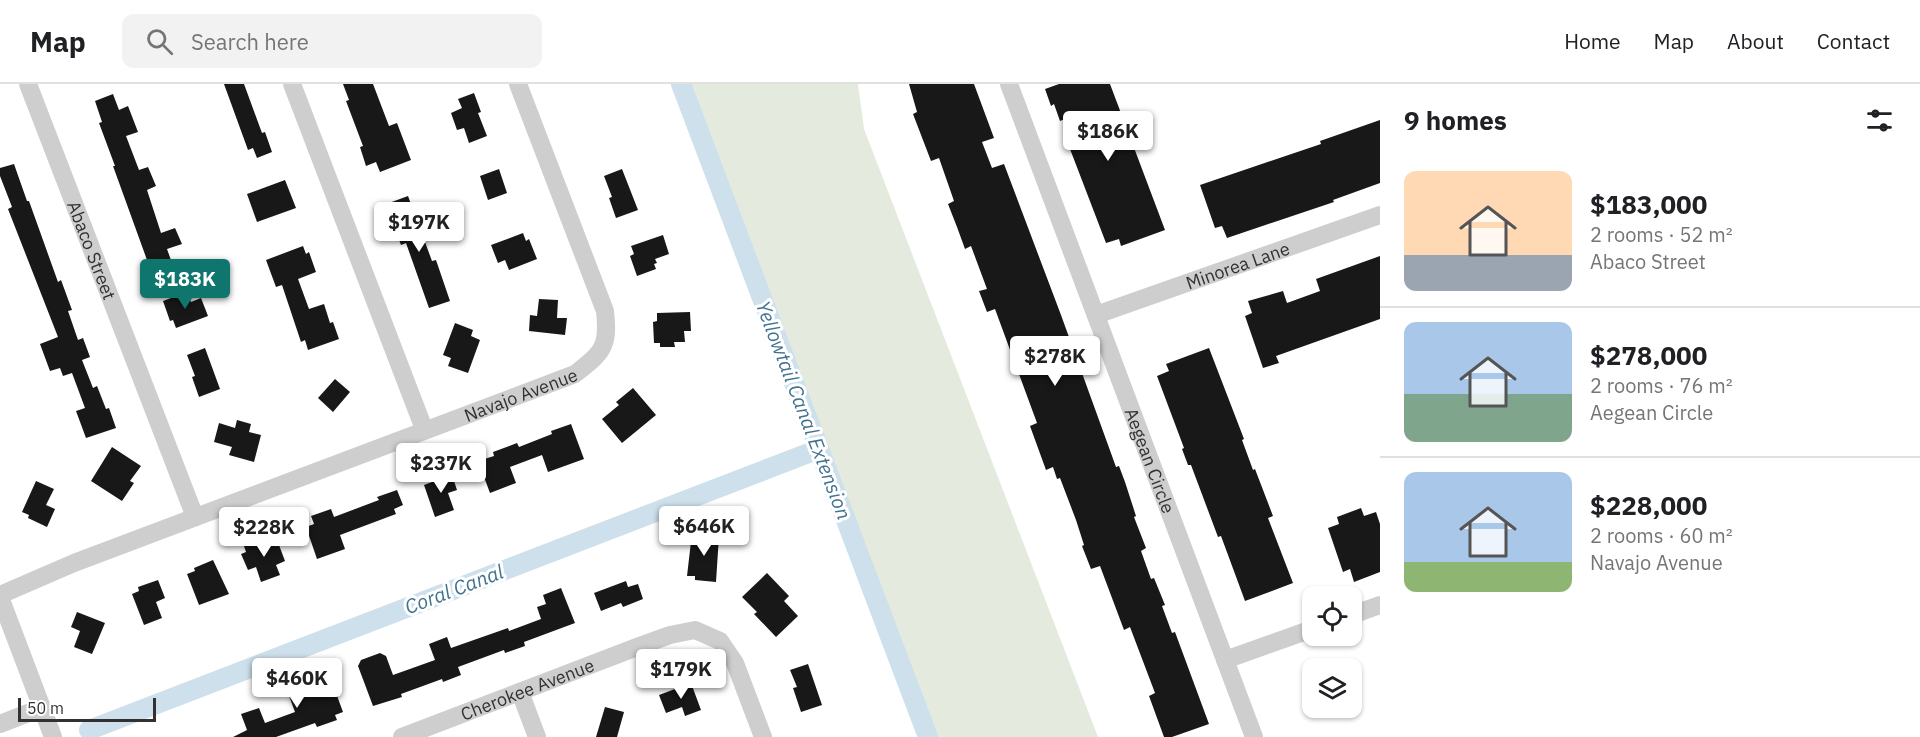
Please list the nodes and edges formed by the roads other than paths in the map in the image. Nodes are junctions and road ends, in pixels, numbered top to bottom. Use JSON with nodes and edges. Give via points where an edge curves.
{"nodes":[{"id":1,"x":28,"y":84,"type":"edge"},
{"id":2,"x":291,"y":84,"type":"edge"},
{"id":3,"x":518,"y":84,"type":"edge"},
{"id":4,"x":1009,"y":84,"type":"edge"},
{"id":5,"x":1380,"y":215,"type":"edge"},
{"id":6,"x":1096,"y":315,"type":"junction"},
{"id":7,"x":424,"y":429,"type":"junction"},
{"id":8,"x":195,"y":517,"type":"junction"},
{"id":9,"x":0,"y":596,"type":"edge"},
{"id":10,"x":1380,"y":605,"type":"edge"},
{"id":11,"x":1362,"y":611,"type":"edge"},
{"id":12,"x":1302,"y":633,"type":"edge"},
{"id":13,"x":1225,"y":660,"type":"junction"},
{"id":14,"x":520,"y":692,"type":"junction"},
{"id":15,"x":41,"y":708,"type":"junction"},
{"id":16,"x":0,"y":723,"type":"edge"},
{"id":17,"x":53,"y":737,"type":"edge"},
{"id":18,"x":402,"y":737,"type":"edge"},
{"id":19,"x":537,"y":737,"type":"edge"},
{"id":20,"x":763,"y":737,"type":"edge"},
{"id":21,"x":1254,"y":737,"type":"edge"}],
"edges":[{"from":1,"to":8,"type":"street","name":"Abaco Street"},
{"from":2,"to":7,"type":"street"},
{"from":3,"to":7,"type":"street","name":"Navajo Avenue","via":[[605,311],[607,332],[598,356],[575,374]]},
{"from":4,"to":6,"type":"street","name":"Aegean Circle"},
{"from":5,"to":6,"type":"street","name":"Minorea Lane"},
{"from":6,"to":13,"type":"street","name":"Aegean Circle"},
{"from":7,"to":8,"type":"street","name":"Navajo Avenue"},
{"from":8,"to":9,"type":"street","name":"Navajo Avenue","via":[[74,562]]},
{"from":9,"to":15,"type":"street"},
{"from":10,"to":11,"type":"street"},
{"from":12,"to":13,"type":"street"},
{"from":13,"to":21,"type":"street","name":"Aegean Circle"},
{"from":14,"to":18,"type":"street","name":"Cherokee Avenue"},
{"from":14,"to":19,"type":"street"},
{"from":14,"to":20,"type":"street","name":"Cherokee Avenue","via":[[637,646],[695,630],[720,641],[735,663]]},
{"from":15,"to":16,"type":"street"},
{"from":15,"to":17,"type":"street"}]}
